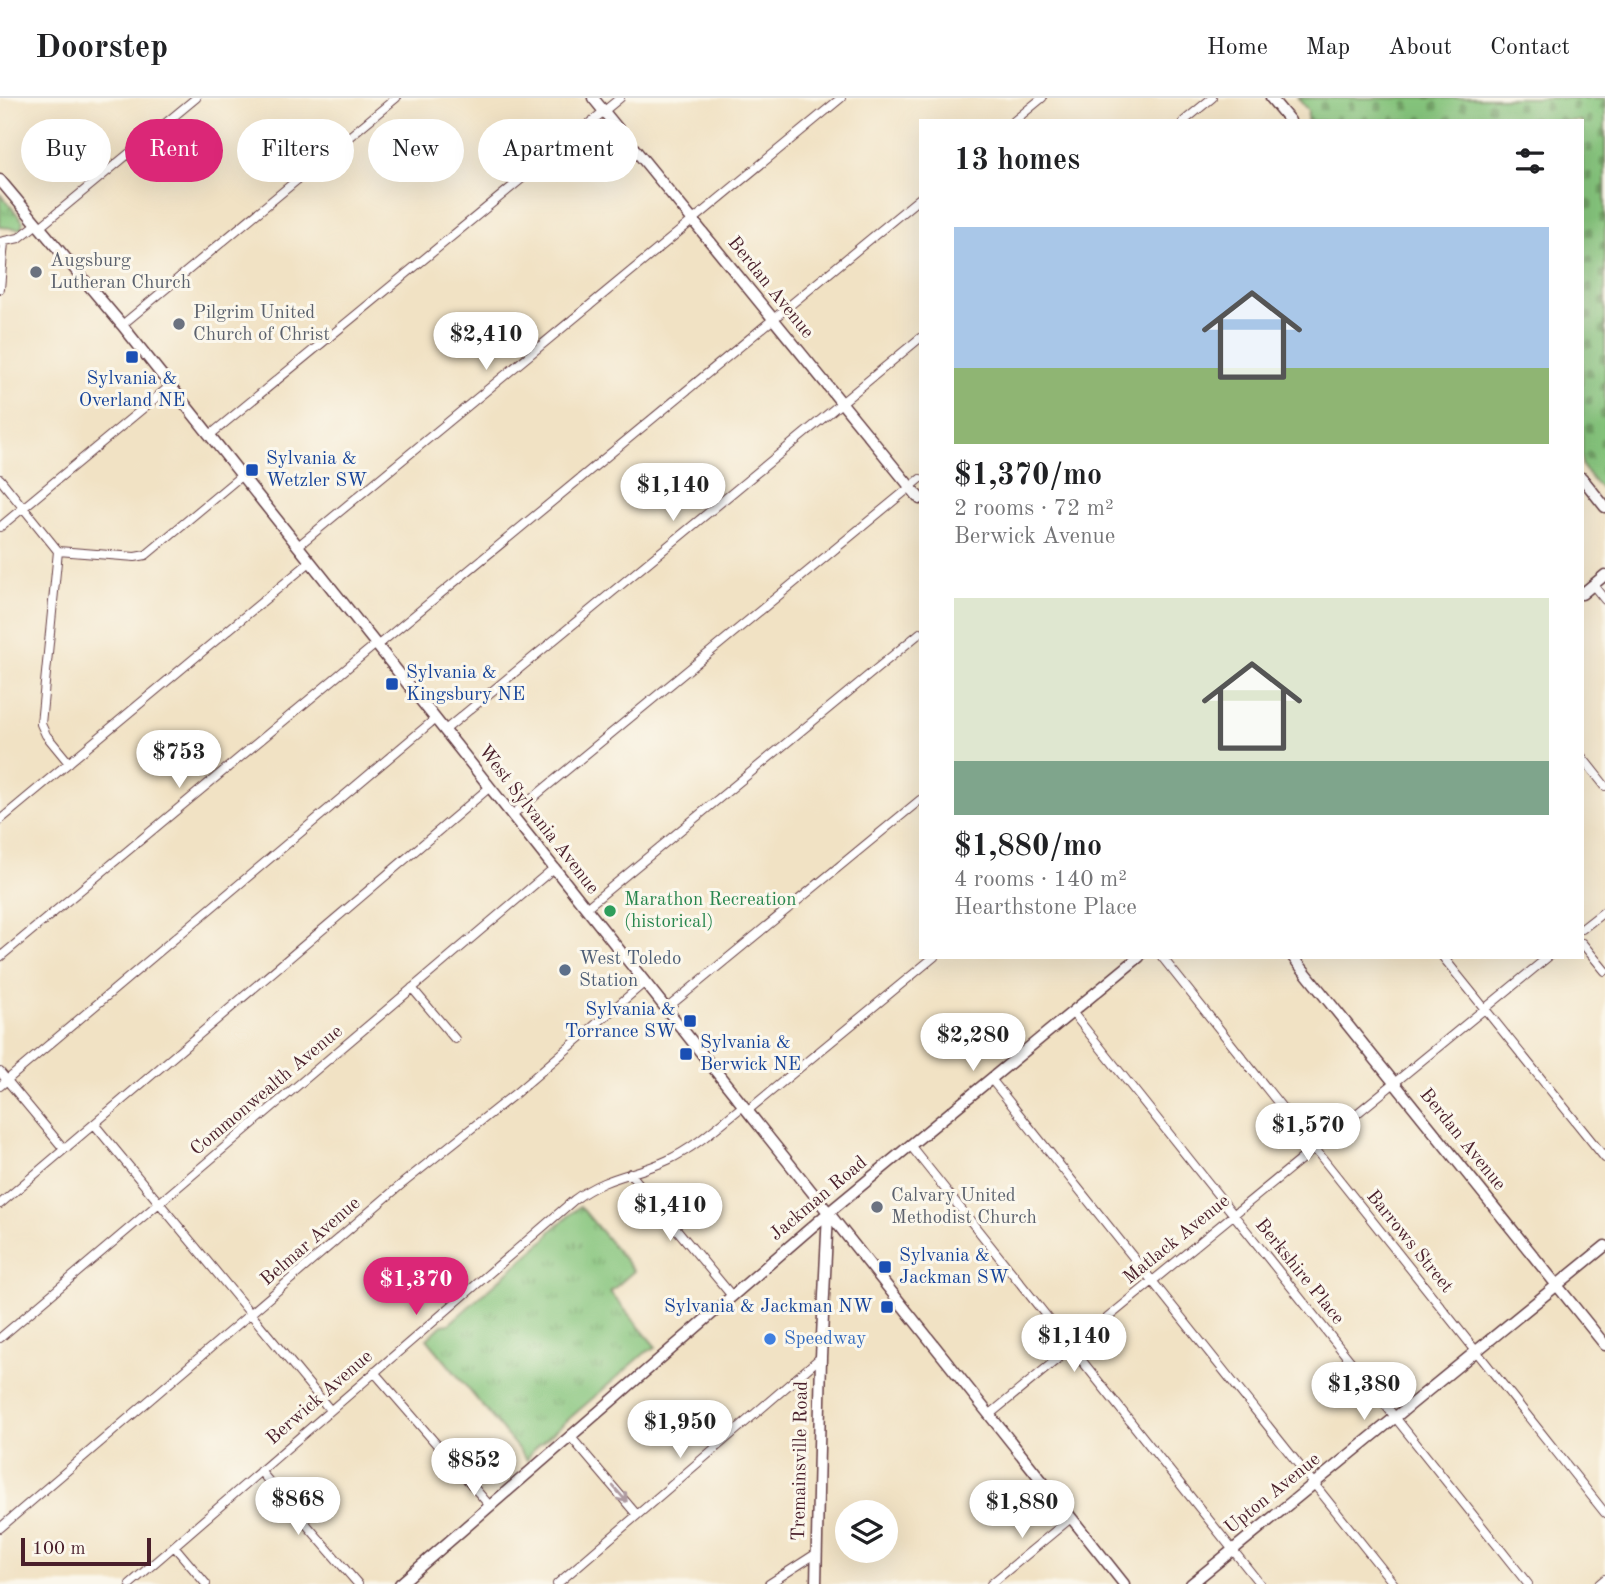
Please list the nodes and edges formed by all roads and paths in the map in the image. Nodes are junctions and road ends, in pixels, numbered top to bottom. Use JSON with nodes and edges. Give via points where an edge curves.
{"nodes":[{"id":1,"x":196,"y":98,"type":"edge"},
{"id":2,"x":396,"y":98,"type":"edge"},
{"id":3,"x":593,"y":98,"type":"edge"},
{"id":4,"x":620,"y":98,"type":"edge"},
{"id":5,"x":841,"y":98,"type":"edge"},
{"id":6,"x":1042,"y":98,"type":"edge"},
{"id":7,"x":1212,"y":98,"type":"edge"},
{"id":8,"x":1271,"y":98,"type":"edge"},
{"id":9,"x":604,"y":111,"type":"junction"},
{"id":10,"x":1016,"y":119,"type":"edge"},
{"id":11,"x":1186,"y":119,"type":"edge"},
{"id":12,"x":1288,"y":119,"type":"edge"},
{"id":13,"x":0,"y":180,"type":"edge"},
{"id":14,"x":919,"y":199,"type":"edge"},
{"id":15,"x":693,"y":220,"type":"junction"},
{"id":16,"x":39,"y":225,"type":"junction"},
{"id":17,"x":2,"y":242,"type":"edge"},
{"id":18,"x":0,"y":289,"type":"edge"},
{"id":19,"x":773,"y":319,"type":"junction"},
{"id":20,"x":122,"y":325,"type":"junction"},
{"id":21,"x":919,"y":339,"type":"edge"},
{"id":22,"x":170,"y":386,"type":"junction"},
{"id":23,"x":842,"y":403,"type":"junction"},
{"id":24,"x":210,"y":435,"type":"junction"},
{"id":25,"x":242,"y":475,"type":"junction"},
{"id":26,"x":0,"y":480,"type":"edge"},
{"id":27,"x":919,"y":480,"type":"edge"},
{"id":28,"x":1584,"y":480,"type":"edge"},
{"id":29,"x":910,"y":487,"type":"junction"},
{"id":30,"x":919,"y":498,"type":"edge"},
{"id":31,"x":1602,"y":503,"type":"edge"},
{"id":32,"x":23,"y":508,"type":"junction"},
{"id":33,"x":0,"y":527,"type":"edge"},
{"id":34,"x":298,"y":546,"type":"junction"},
{"id":35,"x":58,"y":551,"type":"junction"},
{"id":36,"x":310,"y":562,"type":"junction"},
{"id":37,"x":1605,"y":575,"type":"edge"},
{"id":38,"x":1593,"y":585,"type":"junction"},
{"id":39,"x":1584,"y":592,"type":"edge"},
{"id":40,"x":1605,"y":600,"type":"edge"},
{"id":41,"x":919,"y":634,"type":"edge"},
{"id":42,"x":376,"y":645,"type":"junction"},
{"id":43,"x":435,"y":719,"type":"junction"},
{"id":44,"x":445,"y":730,"type":"junction"},
{"id":45,"x":1584,"y":760,"type":"edge"},
{"id":46,"x":69,"y":763,"type":"junction"},
{"id":47,"x":1605,"y":786,"type":"edge"},
{"id":48,"x":490,"y":787,"type":"junction"},
{"id":49,"x":919,"y":801,"type":"edge"},
{"id":50,"x":512,"y":816,"type":"junction"},
{"id":51,"x":0,"y":820,"type":"edge"},
{"id":52,"x":554,"y":868,"type":"junction"},
{"id":53,"x":586,"y":908,"type":"junction"},
{"id":54,"x":1605,"y":911,"type":"edge"},
{"id":55,"x":1584,"y":927,"type":"edge"},
{"id":56,"x":1584,"y":945,"type":"edge"},
{"id":57,"x":0,"y":957,"type":"edge"},
{"id":58,"x":932,"y":959,"type":"edge"},
{"id":59,"x":1137,"y":959,"type":"edge"},
{"id":60,"x":1164,"y":959,"type":"edge"},
{"id":61,"x":1295,"y":959,"type":"edge"},
{"id":62,"x":1445,"y":959,"type":"edge"},
{"id":63,"x":1546,"y":959,"type":"edge"},
{"id":64,"x":1605,"y":971,"type":"edge"},
{"id":65,"x":645,"y":982,"type":"junction"},
{"id":66,"x":412,"y":988,"type":"junction"},
{"id":67,"x":666,"y":1009,"type":"junction"},
{"id":68,"x":1485,"y":1009,"type":"junction"},
{"id":69,"x":1072,"y":1012,"type":"junction"},
{"id":70,"x":455,"y":1039,"type":"dead end"},
{"id":71,"x":0,"y":1072,"type":"edge"},
{"id":72,"x":991,"y":1079,"type":"junction"},
{"id":73,"x":3,"y":1083,"type":"edge"},
{"id":74,"x":1394,"y":1083,"type":"junction"},
{"id":75,"x":745,"y":1109,"type":"junction"},
{"id":76,"x":94,"y":1124,"type":"junction"},
{"id":77,"x":911,"y":1145,"type":"junction"},
{"id":78,"x":64,"y":1149,"type":"junction"},
{"id":79,"x":1314,"y":1149,"type":"junction"},
{"id":80,"x":1605,"y":1158,"type":"edge"},
{"id":81,"x":630,"y":1172,"type":"junction"},
{"id":82,"x":159,"y":1202,"type":"junction"},
{"id":83,"x":0,"y":1204,"type":"edge"},
{"id":84,"x":828,"y":1213,"type":"junction"},
{"id":85,"x":1234,"y":1215,"type":"junction"},
{"id":86,"x":1605,"y":1246,"type":"edge"},
{"id":87,"x":1152,"y":1281,"type":"junction"},
{"id":88,"x":1557,"y":1285,"type":"junction"},
{"id":89,"x":732,"y":1296,"type":"junction"},
{"id":90,"x":251,"y":1314,"type":"junction"},
{"id":91,"x":0,"y":1338,"type":"edge"},
{"id":92,"x":1605,"y":1345,"type":"edge"},
{"id":93,"x":1072,"y":1347,"type":"junction"},
{"id":94,"x":1476,"y":1351,"type":"junction"},
{"id":95,"x":821,"y":1357,"type":"junction"},
{"id":96,"x":374,"y":1372,"type":"junction"},
{"id":97,"x":330,"y":1410,"type":"junction"},
{"id":98,"x":989,"y":1415,"type":"junction"},
{"id":99,"x":1395,"y":1417,"type":"junction"},
{"id":100,"x":570,"y":1436,"type":"junction"},
{"id":101,"x":260,"y":1471,"type":"junction"},
{"id":102,"x":1314,"y":1483,"type":"junction"},
{"id":103,"x":490,"y":1506,"type":"junction"},
{"id":104,"x":1605,"y":1513,"type":"edge"},
{"id":105,"x":637,"y":1515,"type":"junction"},
{"id":106,"x":1071,"y":1518,"type":"junction"},
{"id":107,"x":0,"y":1528,"type":"edge"},
{"id":108,"x":174,"y":1546,"type":"junction"},
{"id":109,"x":1233,"y":1550,"type":"junction"},
{"id":110,"x":817,"y":1553,"type":"junction"},
{"id":111,"x":1605,"y":1579,"type":"edge"},
{"id":112,"x":130,"y":1584,"type":"edge"},
{"id":113,"x":206,"y":1584,"type":"edge"},
{"id":114,"x":358,"y":1584,"type":"edge"},
{"id":115,"x":400,"y":1584,"type":"edge"},
{"id":116,"x":558,"y":1584,"type":"edge"},
{"id":117,"x":769,"y":1584,"type":"edge"},
{"id":118,"x":816,"y":1584,"type":"edge"},
{"id":119,"x":991,"y":1584,"type":"edge"},
{"id":120,"x":1124,"y":1584,"type":"edge"},
{"id":121,"x":1191,"y":1584,"type":"edge"},
{"id":122,"x":1260,"y":1584,"type":"edge"},
{"id":123,"x":1394,"y":1584,"type":"edge"},
{"id":124,"x":1528,"y":1584,"type":"edge"},
{"id":125,"x":1599,"y":1584,"type":"edge"}],
"edges":[{"from":1,"to":16,"type":"street"},
{"from":2,"to":20,"type":"street"},
{"from":3,"to":9,"type":"street","name":"Berdan Avenue"},
{"from":4,"to":9,"type":"street"},
{"from":5,"to":15,"type":"street"},
{"from":6,"to":10,"type":"street"},
{"from":7,"to":11,"type":"street"},
{"from":8,"to":12,"type":"street"},
{"from":9,"to":15,"type":"street","name":"Berdan Avenue"},
{"from":9,"to":24,"type":"street"},
{"from":13,"to":16,"type":"street","name":"West Sylvania Avenue"},
{"from":14,"to":19,"type":"street"},
{"from":15,"to":19,"type":"street","name":"Berdan Avenue"},
{"from":15,"to":34,"type":"street"},
{"from":16,"to":17,"type":"street"},
{"from":16,"to":20,"type":"street","name":"West Sylvania Avenue"},
{"from":17,"to":18,"type":"street"},
{"from":19,"to":23,"type":"street","name":"Berdan Avenue"},
{"from":19,"to":42,"type":"street"},
{"from":20,"to":22,"type":"street","name":"West Sylvania Avenue"},
{"from":21,"to":23,"type":"street"},
{"from":22,"to":24,"type":"street","name":"West Sylvania Avenue"},
{"from":22,"to":32,"type":"street"},
{"from":23,"to":29,"type":"street","name":"Berdan Avenue"},
{"from":23,"to":44,"type":"street"},
{"from":24,"to":25,"type":"street","name":"West Sylvania Avenue"},
{"from":25,"to":34,"type":"street","name":"West Sylvania Avenue"},
{"from":25,"to":35,"type":"street","via":[[146,555]]},
{"from":26,"to":32,"type":"street"},
{"from":27,"to":29,"type":"street"},
{"from":28,"to":31,"type":"street"},
{"from":29,"to":30,"type":"street","name":"Berdan Avenue"},
{"from":29,"to":50,"type":"street"},
{"from":32,"to":33,"type":"street"},
{"from":32,"to":35,"type":"street"},
{"from":34,"to":36,"type":"street","name":"West Sylvania Avenue"},
{"from":35,"to":46,"type":"street","via":[[41,724]]},
{"from":36,"to":42,"type":"street","name":"West Sylvania Avenue"},
{"from":36,"to":46,"type":"street"},
{"from":37,"to":38,"type":"street"},
{"from":38,"to":39,"type":"street"},
{"from":38,"to":40,"type":"street"},
{"from":41,"to":53,"type":"street"},
{"from":42,"to":43,"type":"street","name":"West Sylvania Avenue"},
{"from":42,"to":57,"type":"street"},
{"from":43,"to":44,"type":"street","name":"West Sylvania Avenue"},
{"from":43,"to":73,"type":"street"},
{"from":44,"to":48,"type":"street","name":"West Sylvania Avenue"},
{"from":45,"to":47,"type":"street"},
{"from":46,"to":51,"type":"street"},
{"from":48,"to":50,"type":"street","name":"West Sylvania Avenue"},
{"from":48,"to":76,"type":"street"},
{"from":49,"to":67,"type":"street"},
{"from":50,"to":52,"type":"street","name":"West Sylvania Avenue"},
{"from":52,"to":53,"type":"street","name":"West Sylvania Avenue"},
{"from":52,"to":66,"type":"street","name":"Commonwealth Avenue"},
{"from":53,"to":65,"type":"street","name":"West Sylvania Avenue"},
{"from":54,"to":55,"type":"street"},
{"from":56,"to":64,"type":"street"},
{"from":58,"to":75,"type":"street","name":"Berwick Avenue"},
{"from":59,"to":69,"type":"street","name":"Jackman Road"},
{"from":60,"to":79,"type":"street","name":"Barrows Street"},
{"from":61,"to":74,"type":"street","name":"Berdan Avenue"},
{"from":62,"to":68,"type":"street"},
{"from":63,"to":68,"type":"street","name":"Matlack Avenue"},
{"from":65,"to":67,"type":"street","name":"West Sylvania Avenue"},
{"from":65,"to":90,"type":"street","name":"Belmar Avenue"},
{"from":66,"to":70,"type":"street"},
{"from":66,"to":82,"type":"street","name":"Commonwealth Avenue"},
{"from":67,"to":75,"type":"street","name":"West Sylvania Avenue"},
{"from":68,"to":74,"type":"street","name":"Matlack Avenue"},
{"from":68,"to":80,"type":"street"},
{"from":69,"to":72,"type":"street","name":"Jackman Road"},
{"from":69,"to":85,"type":"street","name":"Berkshire Place"},
{"from":71,"to":73,"type":"street"},
{"from":72,"to":77,"type":"street","name":"Jackman Road"},
{"from":72,"to":87,"type":"street"},
{"from":73,"to":78,"type":"street"},
{"from":74,"to":79,"type":"street","name":"Matlack Avenue"},
{"from":74,"to":88,"type":"street","name":"Berdan Avenue"},
{"from":75,"to":81,"type":"street","name":"Berwick Avenue","via":[[680,1154]]},
{"from":75,"to":84,"type":"street","name":"West Sylvania Avenue"},
{"from":76,"to":78,"type":"street"},
{"from":76,"to":82,"type":"street"},
{"from":77,"to":84,"type":"street","name":"Jackman Road"},
{"from":77,"to":93,"type":"street"},
{"from":78,"to":83,"type":"street"},
{"from":79,"to":85,"type":"street","name":"Matlack Avenue"},
{"from":79,"to":94,"type":"street","name":"Barrows Street"},
{"from":81,"to":89,"type":"street"},
{"from":81,"to":96,"type":"street","name":"Berwick Avenue","via":[[573,1199]]},
{"from":82,"to":90,"type":"street"},
{"from":82,"to":91,"type":"street","name":"Commonwealth Avenue"},
{"from":84,"to":89,"type":"street","name":"Jackman Road"},
{"from":84,"to":95,"type":"street","name":"Tremainsville Road"},
{"from":84,"to":98,"type":"street","name":"West Sylvania Avenue"},
{"from":85,"to":87,"type":"street","name":"Matlack Avenue"},
{"from":85,"to":99,"type":"street","name":"Berkshire Place"},
{"from":86,"to":88,"type":"street","name":"Upton Avenue"},
{"from":87,"to":93,"type":"street","name":"Matlack Avenue"},
{"from":87,"to":102,"type":"street"},
{"from":88,"to":92,"type":"street","name":"Berdan Avenue"},
{"from":88,"to":94,"type":"street","name":"Upton Avenue"},
{"from":89,"to":100,"type":"street","name":"Jackman Road"},
{"from":90,"to":97,"type":"street"},
{"from":90,"to":107,"type":"street","name":"Belmar Avenue"},
{"from":93,"to":98,"type":"street","name":"Matlack Avenue"},
{"from":93,"to":109,"type":"street"},
{"from":94,"to":99,"type":"street","name":"Upton Avenue"},
{"from":94,"to":104,"type":"street","name":"Barrows Street"},
{"from":95,"to":105,"type":"street"},
{"from":95,"to":110,"type":"street","name":"Tremainsville Road"},
{"from":96,"to":97,"type":"street","name":"Berwick Avenue"},
{"from":96,"to":103,"type":"street"},
{"from":97,"to":101,"type":"street","name":"Berwick Avenue"},
{"from":98,"to":106,"type":"street","name":"West Sylvania Avenue"},
{"from":99,"to":102,"type":"street","name":"Upton Avenue"},
{"from":99,"to":124,"type":"street","name":"Berkshire Place"},
{"from":100,"to":103,"type":"street","name":"Jackman Road"},
{"from":100,"to":105,"type":"street","one_way":true},
{"from":101,"to":108,"type":"street","name":"Berwick Avenue"},
{"from":101,"to":114,"type":"street"},
{"from":102,"to":109,"type":"street","name":"Upton Avenue"},
{"from":102,"to":123,"type":"street"},
{"from":103,"to":115,"type":"street","name":"Jackman Road"},
{"from":105,"to":116,"type":"street"},
{"from":106,"to":119,"type":"street"},
{"from":106,"to":120,"type":"street","name":"West Sylvania Avenue"},
{"from":108,"to":112,"type":"street","name":"Berwick Avenue"},
{"from":108,"to":113,"type":"street"},
{"from":109,"to":121,"type":"street","name":"Upton Avenue"},
{"from":109,"to":122,"type":"street"},
{"from":110,"to":117,"type":"street"},
{"from":110,"to":118,"type":"street","name":"Tremainsville Road"},
{"from":111,"to":125,"type":"street"}]}
